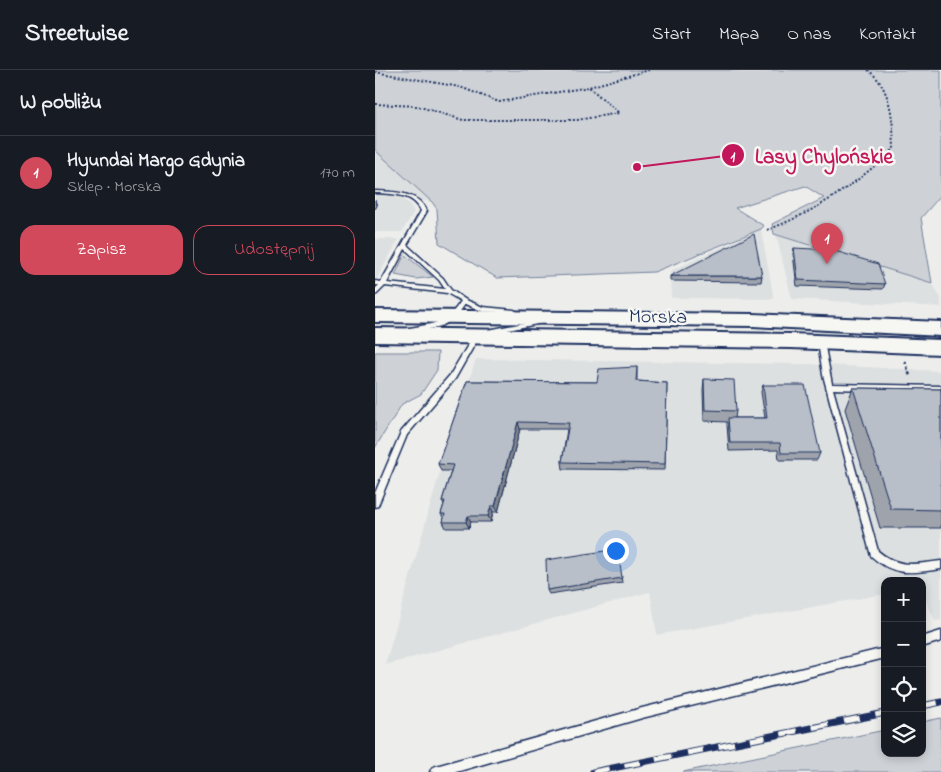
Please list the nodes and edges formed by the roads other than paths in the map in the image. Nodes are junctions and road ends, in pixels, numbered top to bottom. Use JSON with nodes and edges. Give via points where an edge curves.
{"nodes":[{"id":1,"x":375,"y":192,"type":"edge"},
{"id":2,"x":404,"y":246,"type":"junction"},
{"id":3,"x":375,"y":283,"type":"edge"},
{"id":4,"x":383,"y":284,"type":"junction"},
{"id":5,"x":449,"y":291,"type":"junction"},
{"id":6,"x":375,"y":293,"type":"edge"},
{"id":7,"x":459,"y":309,"type":"junction"},
{"id":8,"x":375,"y":316,"type":"edge"},
{"id":9,"x":571,"y":317,"type":"junction"},
{"id":10,"x":941,"y":329,"type":"edge"},
{"id":11,"x":375,"y":334,"type":"edge"},
{"id":12,"x":475,"y":336,"type":"junction"},
{"id":13,"x":821,"y":342,"type":"junction"},
{"id":14,"x":941,"y":347,"type":"edge"},
{"id":15,"x":829,"y":386,"type":"junction"},
{"id":16,"x":941,"y":389,"type":"edge"},
{"id":17,"x":375,"y":503,"type":"edge"},
{"id":18,"x":941,"y":565,"type":"edge"},
{"id":19,"x":941,"y":636,"type":"edge"},
{"id":20,"x":926,"y":641,"type":"edge"},
{"id":21,"x":881,"y":654,"type":"edge"},
{"id":22,"x":436,"y":772,"type":"edge"}],
"edges":[{"from":1,"to":2,"type":"lane","via":[[413,198],[423,207],[424,211]]},
{"from":2,"to":4,"type":"lane"},
{"from":2,"to":5,"type":"lane","via":[[441,279]]},
{"from":3,"to":4,"type":"lane"},
{"from":4,"to":5,"type":"lane"},
{"from":4,"to":6,"type":"lane"},
{"from":5,"to":7,"type":"lane"},
{"from":7,"to":8,"type":"main road","name":"Morska"},
{"from":7,"to":9,"type":"main road","name":"Morska"},
{"from":7,"to":11,"type":"lane","via":[[433,327]]},
{"from":9,"to":10,"type":"main road","name":"Morska","via":[[753,320]]},
{"from":9,"to":12,"type":"lane"},
{"from":11,"to":12,"type":"main road","name":"Morska"},
{"from":12,"to":13,"type":"main road","name":"Morska"},
{"from":12,"to":17,"type":"lane","via":[[453,377],[405,434]]},
{"from":13,"to":14,"type":"main road","name":"Morska"},
{"from":13,"to":15,"type":"lane"},
{"from":15,"to":16,"type":"lane"},
{"from":15,"to":18,"type":"lane","via":[[875,553],[890,566],[901,569]]},
{"from":19,"to":20,"type":"lane"},
{"from":21,"to":22,"type":"lane","via":[[642,713]]}]}
